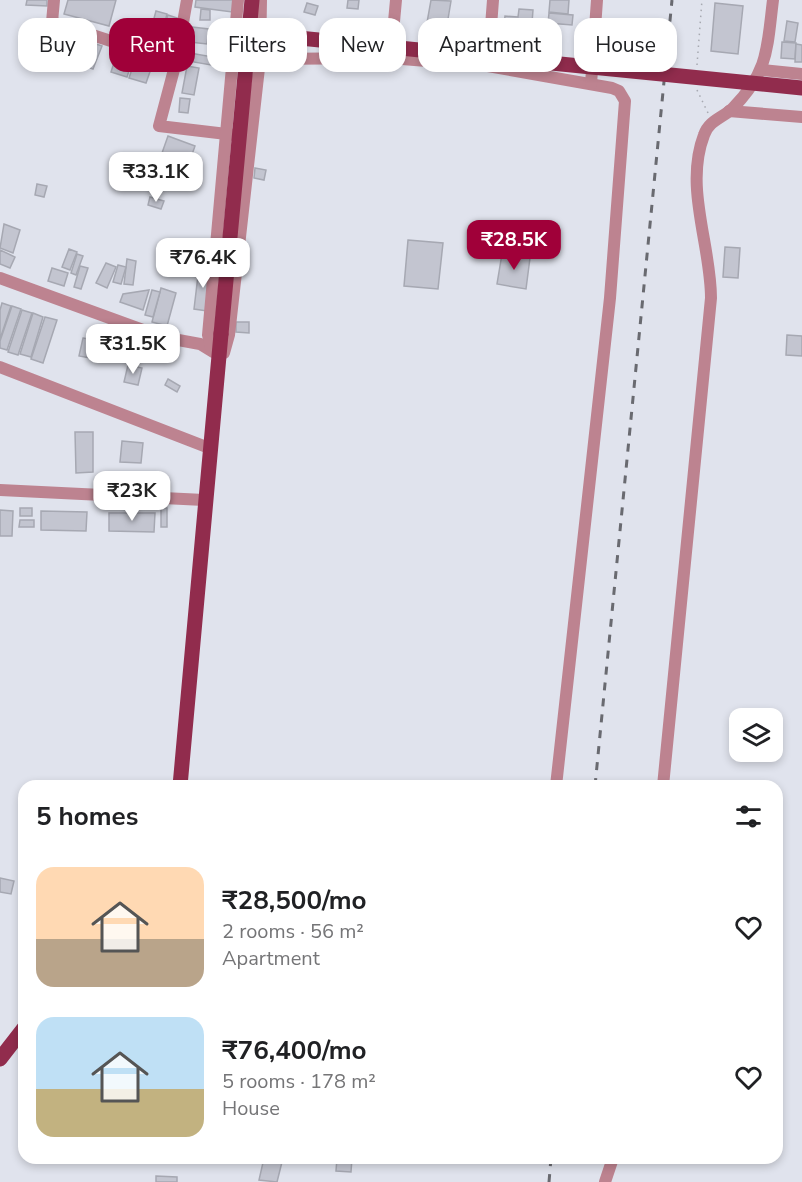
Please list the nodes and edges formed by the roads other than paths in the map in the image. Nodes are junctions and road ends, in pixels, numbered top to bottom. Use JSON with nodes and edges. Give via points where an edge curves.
{"nodes":[{"id":1,"x":54,"y":0,"type":"edge"},
{"id":2,"x":187,"y":0,"type":"edge"},
{"id":3,"x":238,"y":0,"type":"edge"},
{"id":4,"x":252,"y":0,"type":"edge"},
{"id":5,"x":261,"y":0,"type":"edge"},
{"id":6,"x":396,"y":0,"type":"edge"},
{"id":7,"x":493,"y":0,"type":"edge"},
{"id":8,"x":597,"y":0,"type":"edge"},
{"id":9,"x":773,"y":0,"type":"edge"},
{"id":10,"x":184,"y":18,"type":"edge"},
{"id":11,"x":250,"y":18,"type":"edge"},
{"id":12,"x":261,"y":18,"type":"edge"},
{"id":13,"x":394,"y":18,"type":"edge"},
{"id":14,"x":492,"y":18,"type":"edge"},
{"id":15,"x":307,"y":39,"type":"edge"},
{"id":16,"x":109,"y":40,"type":"edge"},
{"id":17,"x":762,"y":70,"type":"junction"},
{"id":18,"x":173,"y":72,"type":"edge"},
{"id":19,"x":245,"y":72,"type":"edge"},
{"id":20,"x":258,"y":72,"type":"edge"},
{"id":21,"x":522,"y":72,"type":"edge"},
{"id":22,"x":802,"y":74,"type":"edge"},
{"id":23,"x":591,"y":84,"type":"junction"},
{"id":24,"x":802,"y":88,"type":"edge"},
{"id":25,"x":729,"y":111,"type":"junction"},
{"id":26,"x":802,"y":117,"type":"edge"},
{"id":27,"x":227,"y":134,"type":"junction"},
{"id":28,"x":251,"y":136,"type":"junction"},
{"id":29,"x":0,"y":279,"type":"edge"},
{"id":30,"x":215,"y":355,"type":"junction"},
{"id":31,"x":0,"y":367,"type":"edge"},
{"id":32,"x":209,"y":448,"type":"junction"},
{"id":33,"x":0,"y":490,"type":"edge"},
{"id":34,"x":204,"y":500,"type":"junction"},
{"id":35,"x":181,"y":780,"type":"edge"},
{"id":36,"x":557,"y":780,"type":"edge"},
{"id":37,"x":664,"y":780,"type":"edge"},
{"id":38,"x":18,"y":1036,"type":"edge"},
{"id":39,"x":0,"y":1059,"type":"edge"},
{"id":40,"x":611,"y":1164,"type":"edge"},
{"id":41,"x":605,"y":1182,"type":"edge"}],
"edges":[{"from":1,"to":16,"type":"street","via":[[52,22]]},
{"from":2,"to":10,"type":"street"},
{"from":3,"to":27,"type":"street"},
{"from":4,"to":11,"type":"main road","bridge":true},
{"from":5,"to":12,"type":"street"},
{"from":6,"to":13,"type":"street"},
{"from":7,"to":14,"type":"street"},
{"from":8,"to":23,"type":"street"},
{"from":9,"to":17,"type":"street"},
{"from":15,"to":24,"type":"main road","bridge":true},
{"from":17,"to":22,"type":"street"},
{"from":17,"to":25,"type":"street"},
{"from":18,"to":27,"type":"street","via":[[159,126]]},
{"from":19,"to":30,"type":"main road","bridge":true,"via":[[221,334]]},
{"from":20,"to":28,"type":"street"},
{"from":21,"to":23,"type":"street"},
{"from":23,"to":36,"type":"street","via":[[619,91],[625,101],[625,112],[610,298]]},
{"from":25,"to":26,"type":"street"},
{"from":25,"to":37,"type":"street","via":[[714,121],[704,135],[698,175],[711,298]]},
{"from":27,"to":28,"type":"street"},
{"from":27,"to":30,"type":"street","via":[[208,335]]},
{"from":28,"to":30,"type":"street","via":[[229,335]]},
{"from":29,"to":30,"type":"street"},
{"from":30,"to":32,"type":"main road"},
{"from":31,"to":32,"type":"street"},
{"from":32,"to":34,"type":"main road"},
{"from":33,"to":34,"type":"street"},
{"from":34,"to":35,"type":"main road"},
{"from":38,"to":39,"type":"main road"},
{"from":40,"to":41,"type":"street"}]}
